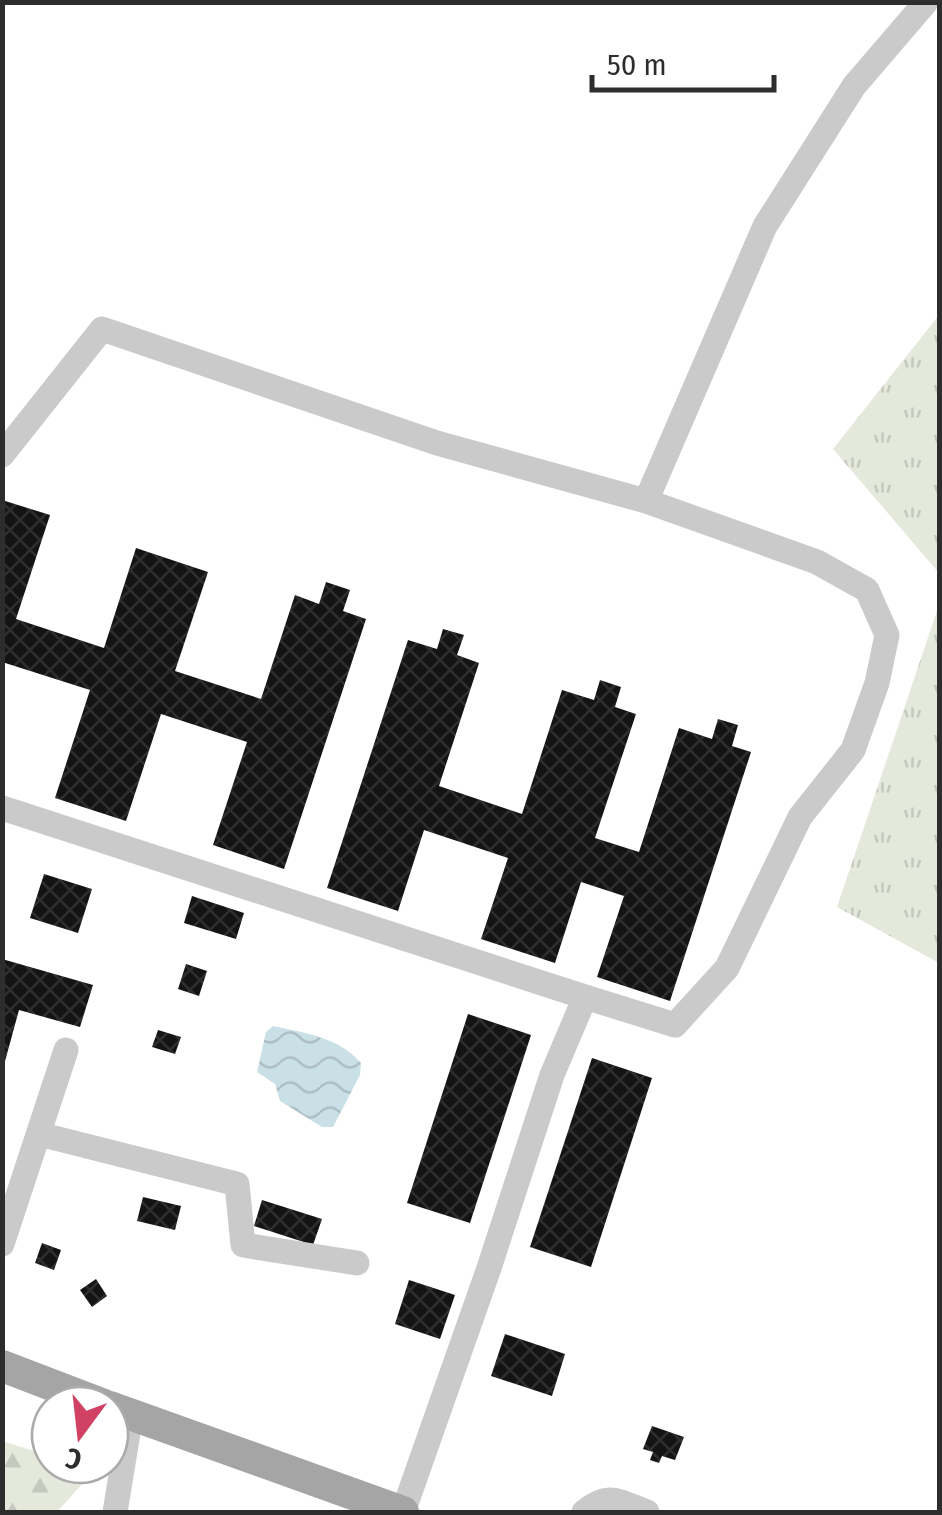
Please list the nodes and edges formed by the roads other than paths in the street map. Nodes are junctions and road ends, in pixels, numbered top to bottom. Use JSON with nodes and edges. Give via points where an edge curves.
{"nodes":[{"id":1,"x":926,"y":2,"type":"edge"},
{"id":2,"x":2,"y":455,"type":"edge"},
{"id":3,"x":646,"y":500,"type":"junction"},
{"id":4,"x":2,"y":808,"type":"edge"},
{"id":5,"x":585,"y":997,"type":"junction"},
{"id":6,"x":66,"y":1050,"type":"dead end"},
{"id":7,"x":39,"y":1134,"type":"junction"},
{"id":8,"x":2,"y":1244,"type":"edge"},
{"id":9,"x":357,"y":1263,"type":"dead end"},
{"id":10,"x":2,"y":1366,"type":"edge"},
{"id":11,"x":52,"y":1385,"type":"edge"},
{"id":12,"x":130,"y":1414,"type":"edge"},
{"id":13,"x":116,"y":1485,"type":"edge"},
{"id":14,"x":116,"y":1512,"type":"edge"},
{"id":15,"x":403,"y":1512,"type":"edge"},
{"id":16,"x":584,"y":1512,"type":"edge"},
{"id":17,"x":647,"y":1512,"type":"edge"}],
"edges":[{"from":1,"to":3,"type":"lane","via":[[854,86],[765,226]]},
{"from":2,"to":3,"type":"lane","via":[[102,330],[437,442]]},
{"from":3,"to":5,"type":"lane","via":[[850,580],[867,590],[887,635],[853,750],[800,817],[727,968],[675,1025]]},
{"from":4,"to":5,"type":"lane"},
{"from":5,"to":15,"type":"lane","via":[[552,1075]]},
{"from":6,"to":7,"type":"lane"},
{"from":7,"to":8,"type":"lane"},
{"from":7,"to":9,"type":"lane","via":[[237,1184],[243,1246]]},
{"from":10,"to":11,"type":"main road"},
{"from":12,"to":15,"type":"main road"},
{"from":13,"to":14,"type":"lane"},
{"from":16,"to":17,"type":"lane","via":[[612,1499]]}]}
